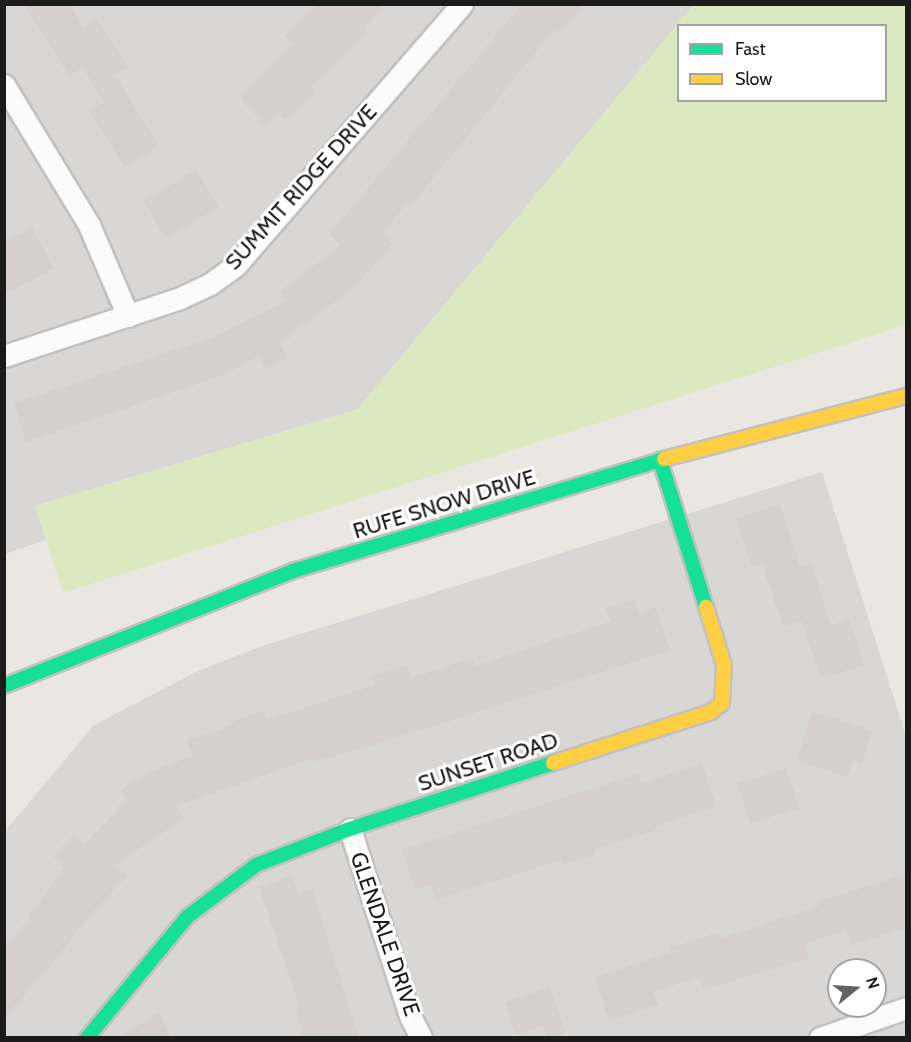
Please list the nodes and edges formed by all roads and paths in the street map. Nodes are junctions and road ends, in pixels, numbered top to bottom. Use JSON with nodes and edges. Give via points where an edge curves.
{"nodes":[{"id":1,"x":462,"y":4,"type":"edge"},
{"id":2,"x":4,"y":85,"type":"edge"},
{"id":3,"x":128,"y":316,"type":"junction"},
{"id":4,"x":4,"y":356,"type":"edge"},
{"id":5,"x":906,"y":396,"type":"edge"},
{"id":6,"x":660,"y":460,"type":"junction"},
{"id":7,"x":4,"y":686,"type":"edge"},
{"id":8,"x":350,"y":829,"type":"junction"},
{"id":9,"x":906,"y":1008,"type":"edge"},
{"id":10,"x":87,"y":1038,"type":"edge"},
{"id":11,"x":421,"y":1038,"type":"edge"},
{"id":12,"x":820,"y":1038,"type":"edge"}],
"edges":[{"from":1,"to":3,"type":"street","name":"SUMMIT RIDGE DRIVE","via":[[236,265],[210,284]]},
{"from":2,"to":3,"type":"street","via":[[89,225]]},
{"from":3,"to":4,"type":"street","name":"SUMMIT RIDGE DRIVE"},
{"from":5,"to":6,"type":"street","name":"RUFE SNOW DRIVE"},
{"from":6,"to":7,"type":"street","name":"RUFE SNOW DRIVE","via":[[293,571]]},
{"from":6,"to":8,"type":"street","name":"SUNSET ROAD","via":[[724,665],[722,703],[711,712]]},
{"from":8,"to":10,"type":"street","name":"SUNSET ROAD","via":[[256,865],[187,917]]},
{"from":8,"to":11,"type":"street","name":"GLENDALE DRIVE","via":[[410,1016]]},
{"from":9,"to":12,"type":"street"}]}
